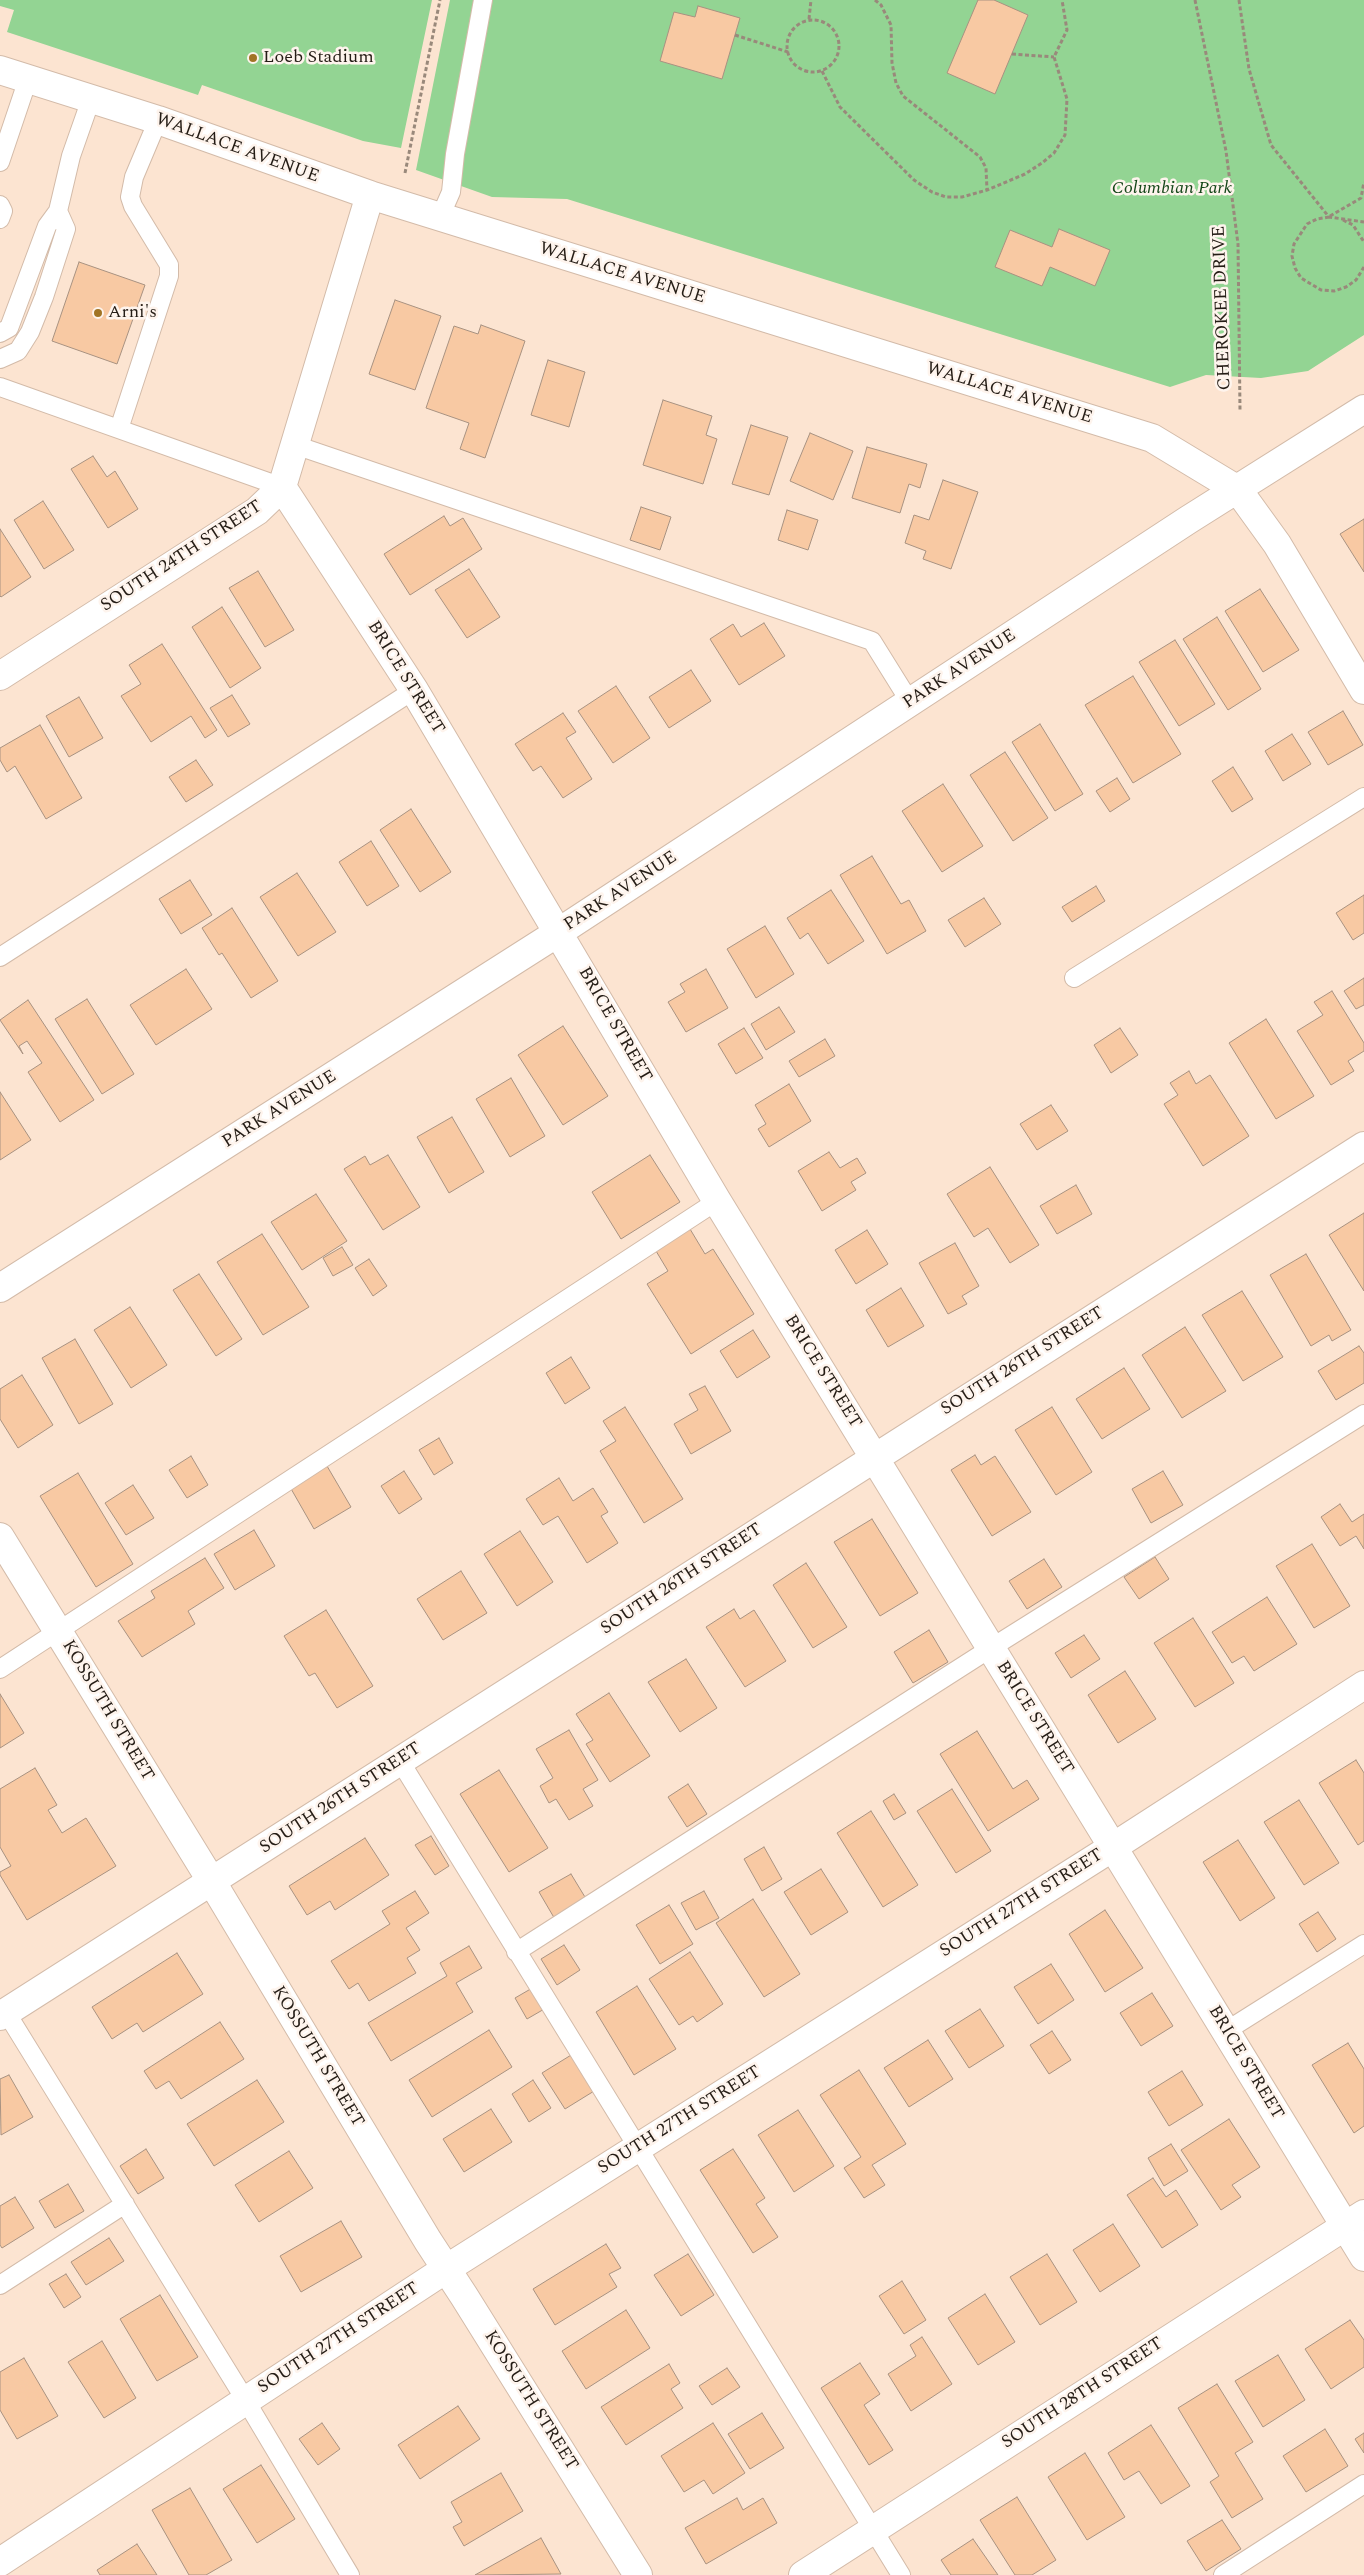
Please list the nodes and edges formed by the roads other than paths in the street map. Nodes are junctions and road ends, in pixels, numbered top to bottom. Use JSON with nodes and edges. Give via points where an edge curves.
{"nodes":[{"id":1,"x":483,"y":0,"type":"edge"},
{"id":2,"x":0,"y":70,"type":"edge"},
{"id":3,"x":28,"y":79,"type":"junction"},
{"id":4,"x":91,"y":99,"type":"junction"},
{"id":5,"x":158,"y":120,"type":"junction"},
{"id":6,"x":0,"y":162,"type":"edge"},
{"id":7,"x":370,"y":195,"type":"junction"},
{"id":8,"x":0,"y":205,"type":"edge"},
{"id":9,"x":58,"y":211,"type":"junction"},
{"id":10,"x":440,"y":217,"type":"junction"},
{"id":11,"x":0,"y":219,"type":"edge"},
{"id":12,"x":0,"y":334,"type":"edge"},
{"id":13,"x":0,"y":359,"type":"edge"},
{"id":14,"x":0,"y":387,"type":"edge"},
{"id":15,"x":1364,"y":409,"type":"edge"},
{"id":16,"x":119,"y":429,"type":"junction"},
{"id":17,"x":295,"y":445,"type":"junction"},
{"id":18,"x":282,"y":487,"type":"junction"},
{"id":19,"x":1238,"y":490,"type":"junction"},
{"id":20,"x":0,"y":676,"type":"edge"},
{"id":21,"x":414,"y":690,"type":"junction"},
{"id":22,"x":1364,"y":690,"type":"edge"},
{"id":23,"x":910,"y":702,"type":"junction"},
{"id":24,"x":1364,"y":797,"type":"edge"},
{"id":25,"x":559,"y":932,"type":"junction"},
{"id":26,"x":0,"y":958,"type":"edge"},
{"id":27,"x":1074,"y":978,"type":"dead end"},
{"id":28,"x":1364,"y":1146,"type":"edge"},
{"id":29,"x":717,"y":1201,"type":"junction"},
{"id":30,"x":0,"y":1288,"type":"edge"},
{"id":31,"x":1364,"y":1414,"type":"edge"},
{"id":32,"x":874,"y":1457,"type":"junction"},
{"id":33,"x":0,"y":1537,"type":"edge"},
{"id":34,"x":58,"y":1632,"type":"junction"},
{"id":35,"x":991,"y":1648,"type":"junction"},
{"id":36,"x":0,"y":1668,"type":"edge"},
{"id":37,"x":1364,"y":1684,"type":"edge"},
{"id":38,"x":400,"y":1761,"type":"junction"},
{"id":39,"x":1113,"y":1847,"type":"junction"},
{"id":40,"x":212,"y":1882,"type":"junction"},
{"id":41,"x":1364,"y":1944,"type":"edge"},
{"id":42,"x":516,"y":1952,"type":"junction"},
{"id":43,"x":3,"y":2014,"type":"edge"},
{"id":44,"x":1226,"y":2031,"type":"junction"},
{"id":45,"x":640,"y":2147,"type":"junction"},
{"id":46,"x":125,"y":2204,"type":"junction"},
{"id":47,"x":1355,"y":2220,"type":"edge"},
{"id":48,"x":1364,"y":2256,"type":"edge"},
{"id":49,"x":446,"y":2269,"type":"junction"},
{"id":50,"x":0,"y":2285,"type":"edge"},
{"id":51,"x":246,"y":2401,"type":"junction"},
{"id":52,"x":1364,"y":2484,"type":"edge"},
{"id":53,"x":873,"y":2529,"type":"junction"},
{"id":54,"x":0,"y":2562,"type":"edge"},
{"id":55,"x":350,"y":2575,"type":"edge"},
{"id":56,"x":638,"y":2575,"type":"edge"},
{"id":57,"x":803,"y":2575,"type":"edge"},
{"id":58,"x":901,"y":2575,"type":"edge"},
{"id":59,"x":1223,"y":2575,"type":"edge"}],
"edges":[{"from":1,"to":10,"type":"lane","via":[[451,192]]},
{"from":2,"to":3,"type":"street","name":"WALLACE AVENUE"},
{"from":3,"to":4,"type":"street","name":"WALLACE AVENUE"},
{"from":3,"to":6,"type":"lane"},
{"from":4,"to":5,"type":"street","name":"WALLACE AVENUE"},
{"from":4,"to":9,"type":"lane","via":[[71,156]]},
{"from":5,"to":7,"type":"street","name":"WALLACE AVENUE"},
{"from":5,"to":16,"type":"lane","via":[[134,176],[130,196],[168,265],[170,276]]},
{"from":7,"to":10,"type":"street","name":"WALLACE AVENUE"},
{"from":7,"to":17,"type":"street","name":"SOUTH 24TH STREET"},
{"from":8,"to":11,"type":"lane","via":[[3,211]]},
{"from":9,"to":12,"type":"lane","via":[[47,226],[9,328]]},
{"from":9,"to":13,"type":"lane","via":[[66,229],[44,297],[30,332],[18,351]]},
{"from":10,"to":19,"type":"street","name":"WALLACE AVENUE","via":[[1152,438]]},
{"from":14,"to":16,"type":"lane"},
{"from":15,"to":19,"type":"street"},
{"from":16,"to":18,"type":"lane"},
{"from":17,"to":18,"type":"street","name":"SOUTH 24TH STREET"},
{"from":17,"to":23,"type":"lane","via":[[872,641]]},
{"from":18,"to":20,"type":"street","name":"SOUTH 24TH STREET","via":[[257,512]]},
{"from":18,"to":21,"type":"street","name":"BRICE STREET"},
{"from":19,"to":22,"type":"street","name":"WALLACE AVENUE","via":[[1277,544]]},
{"from":19,"to":23,"type":"street","name":"PARK AVENUE"},
{"from":21,"to":25,"type":"street","name":"BRICE STREET"},
{"from":21,"to":26,"type":"lane"},
{"from":23,"to":25,"type":"street","name":"PARK AVENUE"},
{"from":24,"to":27,"type":"lane"},
{"from":25,"to":29,"type":"street","name":"BRICE STREET"},
{"from":25,"to":30,"type":"street","name":"PARK AVENUE"},
{"from":28,"to":32,"type":"street","name":"SOUTH 26TH STREET"},
{"from":29,"to":32,"type":"street","name":"BRICE STREET"},
{"from":29,"to":34,"type":"lane"},
{"from":31,"to":35,"type":"lane"},
{"from":32,"to":35,"type":"street","name":"BRICE STREET"},
{"from":32,"to":38,"type":"street","name":"SOUTH 26TH STREET"},
{"from":33,"to":34,"type":"street","name":"KOSSUTH STREET"},
{"from":34,"to":36,"type":"lane"},
{"from":34,"to":40,"type":"street","name":"KOSSUTH STREET"},
{"from":35,"to":39,"type":"street","name":"BRICE STREET"},
{"from":35,"to":42,"type":"lane"},
{"from":37,"to":39,"type":"street","name":"SOUTH 27TH STREET"},
{"from":38,"to":40,"type":"street","name":"SOUTH 26TH STREET"},
{"from":38,"to":42,"type":"lane"},
{"from":39,"to":44,"type":"street","name":"BRICE STREET"},
{"from":39,"to":45,"type":"street","name":"SOUTH 27TH STREET"},
{"from":40,"to":43,"type":"street","name":"SOUTH 26TH STREET"},
{"from":40,"to":49,"type":"street","name":"KOSSUTH STREET"},
{"from":41,"to":44,"type":"lane"},
{"from":42,"to":45,"type":"lane"},
{"from":43,"to":46,"type":"lane"},
{"from":44,"to":47,"type":"street","name":"BRICE STREET"},
{"from":45,"to":49,"type":"street","name":"SOUTH 27TH STREET"},
{"from":45,"to":53,"type":"lane"},
{"from":46,"to":50,"type":"lane"},
{"from":46,"to":51,"type":"lane"},
{"from":47,"to":48,"type":"street","name":"BRICE STREET"},
{"from":47,"to":53,"type":"street","name":"SOUTH 28TH STREET"},
{"from":49,"to":51,"type":"street","name":"SOUTH 27TH STREET"},
{"from":49,"to":56,"type":"street","name":"KOSSUTH STREET"},
{"from":51,"to":54,"type":"street","name":"SOUTH 27TH STREET"},
{"from":51,"to":55,"type":"lane"},
{"from":52,"to":59,"type":"lane"},
{"from":53,"to":57,"type":"street","name":"SOUTH 28TH STREET"},
{"from":53,"to":58,"type":"lane"}]}
